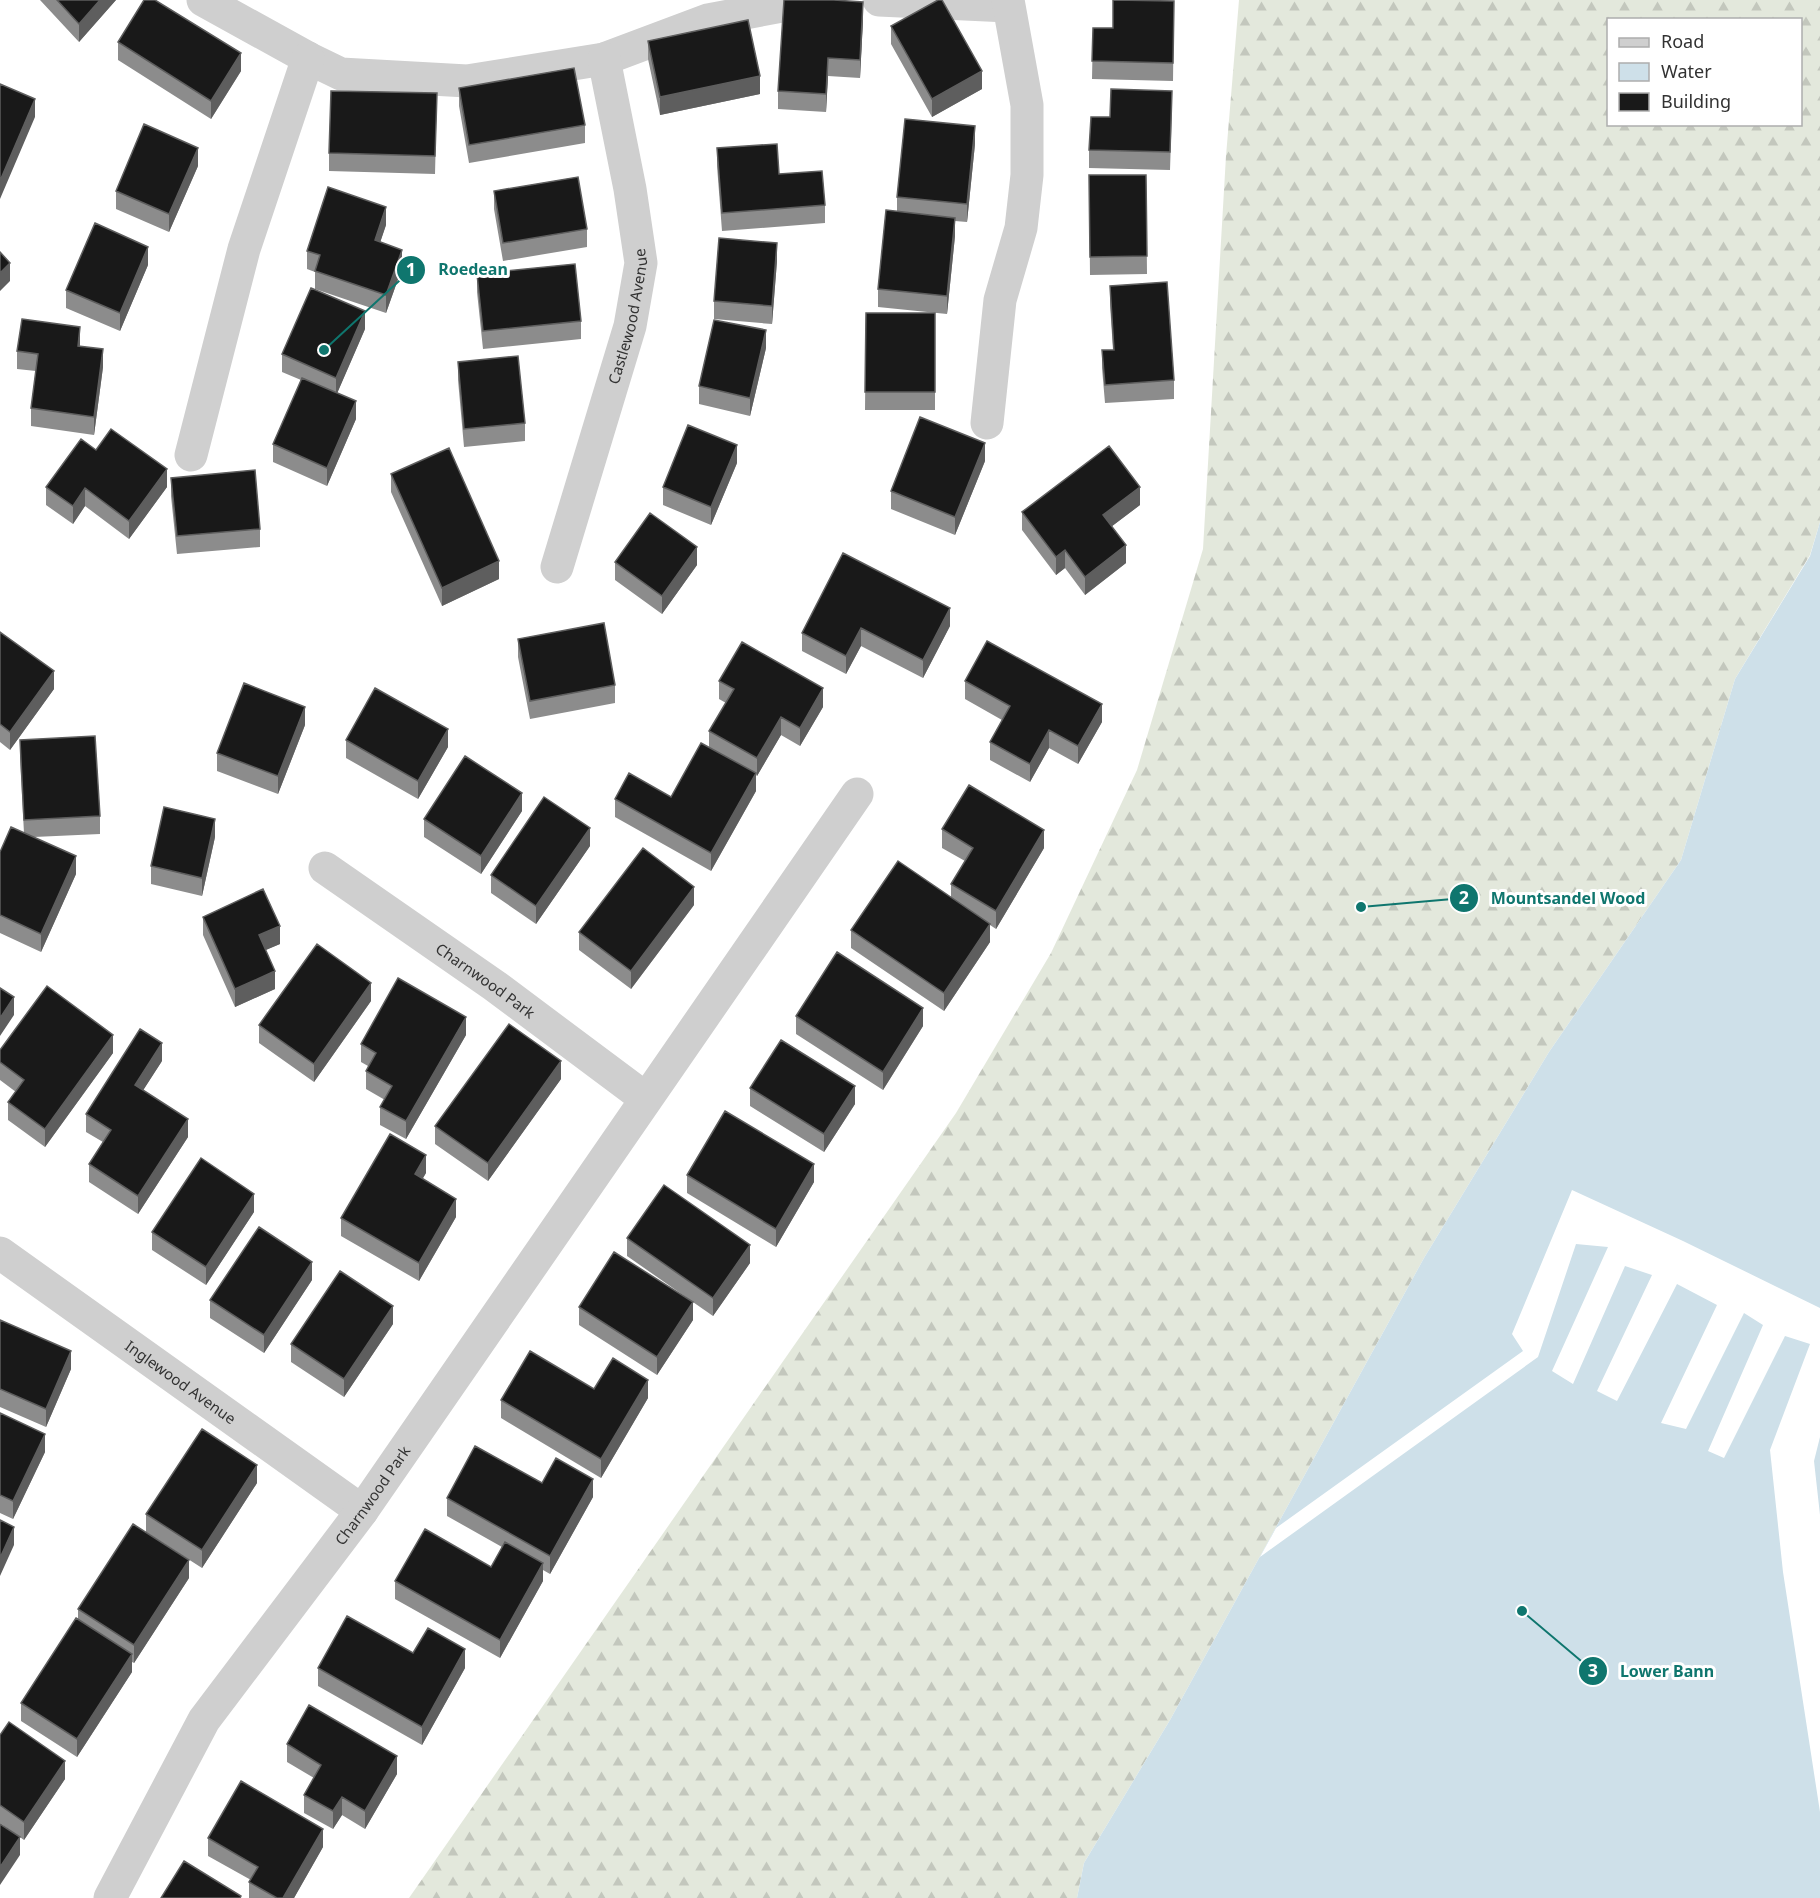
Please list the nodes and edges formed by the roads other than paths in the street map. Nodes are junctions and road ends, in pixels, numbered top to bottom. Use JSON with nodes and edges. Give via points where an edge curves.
{"nodes":[{"id":1,"x":203,"y":0,"type":"edge"},
{"id":2,"x":814,"y":0,"type":"edge"},
{"id":3,"x":879,"y":0,"type":"edge"},
{"id":4,"x":1008,"y":3,"type":"edge"},
{"id":5,"x":308,"y":58,"type":"junction"},
{"id":6,"x":604,"y":59,"type":"junction"},
{"id":7,"x":987,"y":423,"type":"dead end"},
{"id":8,"x":191,"y":455,"type":"dead end"},
{"id":9,"x":557,"y":567,"type":"dead end"},
{"id":10,"x":857,"y":794,"type":"dead end"},
{"id":11,"x":325,"y":868,"type":"dead end"},
{"id":12,"x":645,"y":1098,"type":"junction"},
{"id":13,"x":0,"y":1253,"type":"edge"},
{"id":14,"x":362,"y":1511,"type":"junction"},
{"id":15,"x":110,"y":1898,"type":"edge"}],
"edges":[{"from":1,"to":5,"type":"street"},
{"from":2,"to":6,"type":"street","via":[[708,20]]},
{"from":3,"to":4,"type":"street"},
{"from":4,"to":7,"type":"street","via":[[1027,105],[1027,175],[1021,228],[1000,300]]},
{"from":5,"to":6,"type":"street","via":[[341,74],[467,81]]},
{"from":5,"to":8,"type":"street","via":[[244,249]]},
{"from":6,"to":9,"type":"street","name":"Castlewood Avenue","via":[[641,263],[630,326]]},
{"from":10,"to":12,"type":"street","name":"Charnwood Park"},
{"from":11,"to":12,"type":"street","name":"Charnwood Park","via":[[495,986]]},
{"from":12,"to":14,"type":"street","name":"Charnwood Park"},
{"from":13,"to":14,"type":"street","name":"Inglewood Avenue"},
{"from":14,"to":15,"type":"street","name":"Charnwood Park","via":[[204,1720]]}]}
